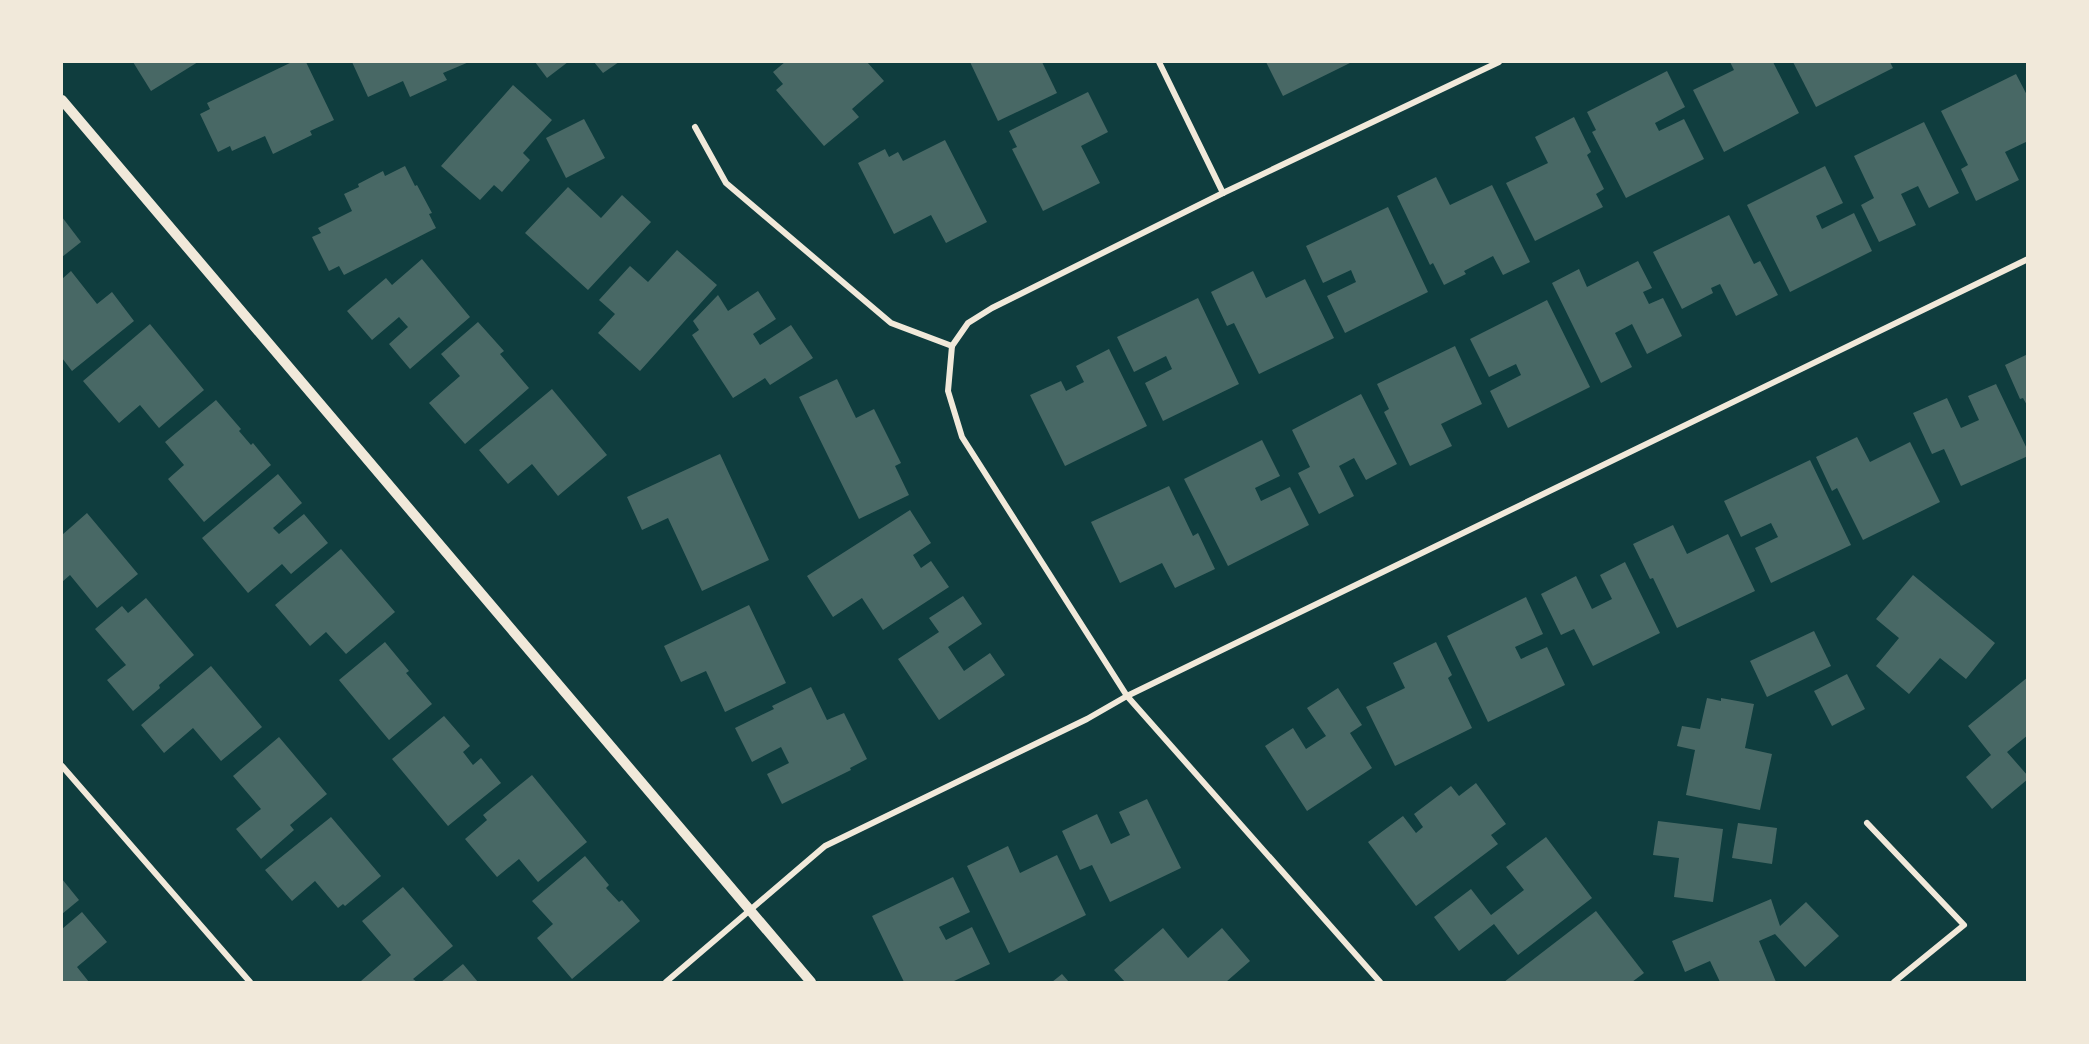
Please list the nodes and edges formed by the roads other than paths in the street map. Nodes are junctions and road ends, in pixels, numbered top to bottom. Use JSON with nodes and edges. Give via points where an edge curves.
{"nodes":[{"id":1,"x":1159,"y":62,"type":"edge"},
{"id":2,"x":1499,"y":62,"type":"edge"},
{"id":3,"x":62,"y":100,"type":"edge"},
{"id":4,"x":695,"y":127,"type":"dead end"},
{"id":5,"x":1223,"y":194,"type":"junction"},
{"id":6,"x":2028,"y":258,"type":"edge"},
{"id":7,"x":952,"y":346,"type":"junction"},
{"id":8,"x":1127,"y":696,"type":"junction"},
{"id":9,"x":62,"y":766,"type":"edge"},
{"id":10,"x":1867,"y":823,"type":"dead end"},
{"id":11,"x":750,"y":910,"type":"junction"},
{"id":12,"x":250,"y":982,"type":"edge"},
{"id":13,"x":666,"y":982,"type":"edge"},
{"id":14,"x":811,"y":982,"type":"edge"},
{"id":15,"x":1380,"y":982,"type":"edge"},
{"id":16,"x":1894,"y":982,"type":"edge"}],
"edges":[{"from":1,"to":5,"type":"street"},
{"from":2,"to":5,"type":"street"},
{"from":3,"to":11,"type":"street"},
{"from":4,"to":7,"type":"street","via":[[726,183],[891,323]]},
{"from":5,"to":7,"type":"street","via":[[992,308],[968,323]]},
{"from":6,"to":8,"type":"street"},
{"from":7,"to":8,"type":"street","via":[[948,391],[962,437]]},
{"from":8,"to":11,"type":"street","via":[[825,846]]},
{"from":8,"to":15,"type":"street"},
{"from":9,"to":12,"type":"street"},
{"from":10,"to":16,"type":"street","via":[[1964,926]]},
{"from":11,"to":13,"type":"street"},
{"from":11,"to":14,"type":"street"}]}
